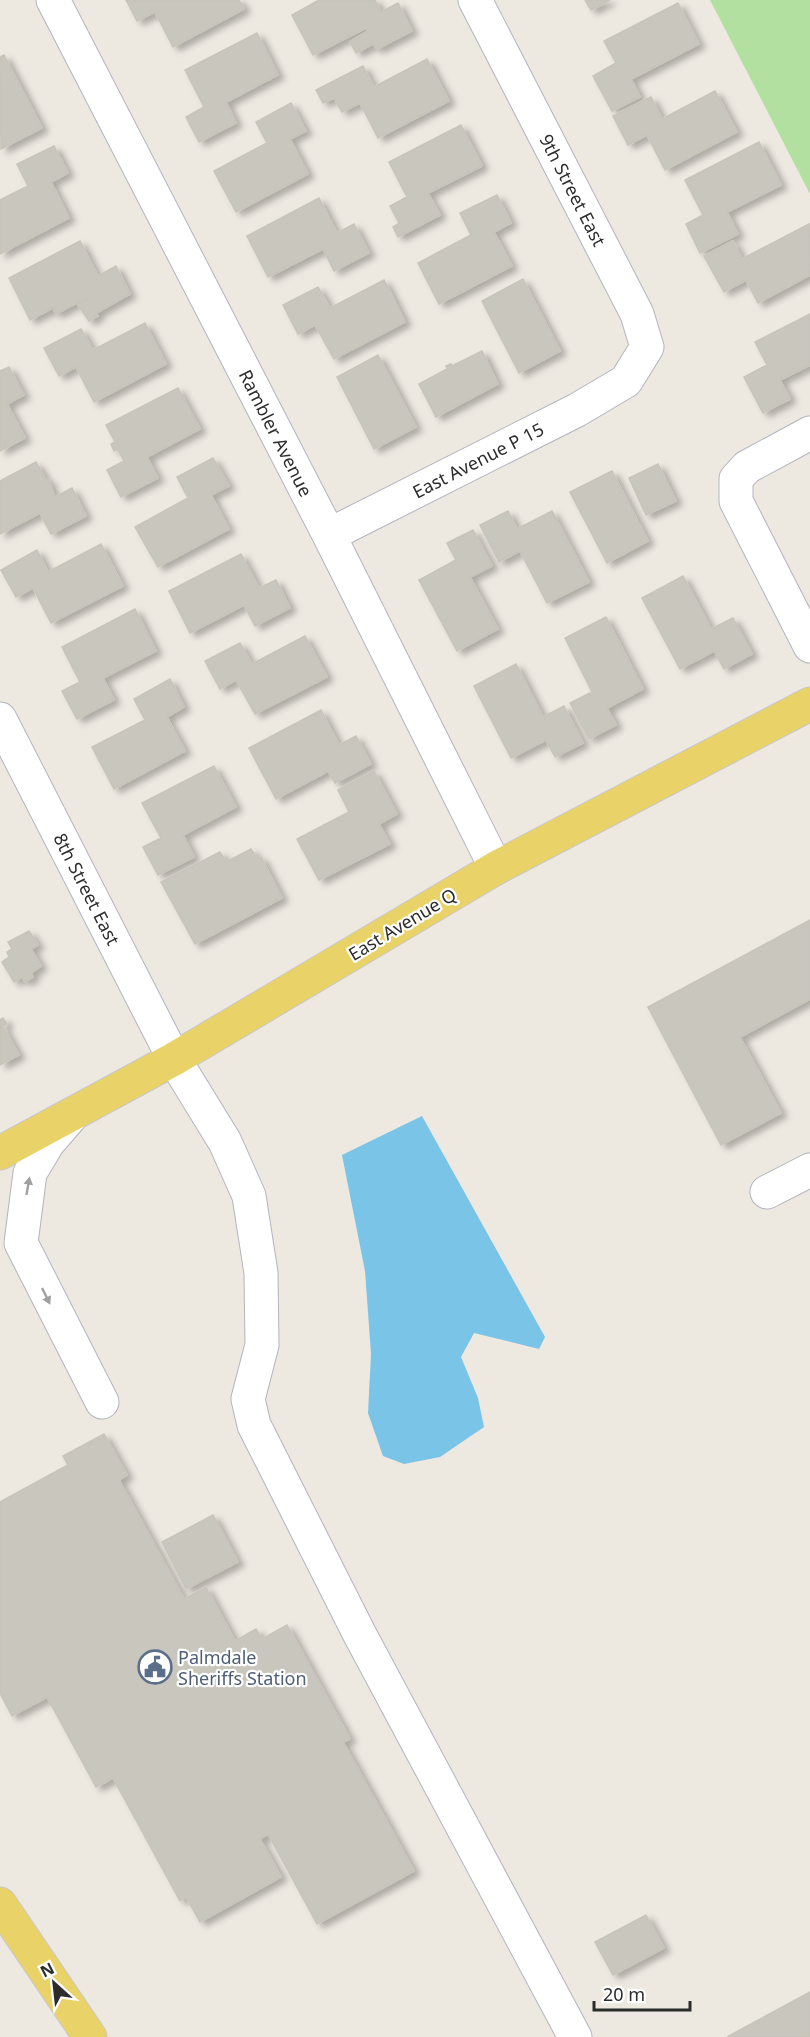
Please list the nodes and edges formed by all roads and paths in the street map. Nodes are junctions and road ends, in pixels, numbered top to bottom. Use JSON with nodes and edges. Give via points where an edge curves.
{"nodes":[{"id":1,"x":53,"y":0,"type":"edge"},
{"id":2,"x":475,"y":0,"type":"edge"},
{"id":3,"x":626,"y":381,"type":"joint"},
{"id":4,"x":810,"y":433,"type":"edge"},
{"id":5,"x":329,"y":535,"type":"junction"},
{"id":6,"x":810,"y":645,"type":"edge"},
{"id":7,"x":810,"y":704,"type":"edge"},
{"id":8,"x":0,"y":719,"type":"edge"},
{"id":9,"x":496,"y":868,"type":"junction"},
{"id":10,"x":174,"y":1059,"type":"junction"},
{"id":11,"x":74,"y":1112,"type":"junction"},
{"id":12,"x":0,"y":1153,"type":"edge"},
{"id":13,"x":810,"y":1170,"type":"edge"},
{"id":14,"x":767,"y":1192,"type":"dead end"},
{"id":15,"x":10,"y":1240,"type":"edge"},
{"id":16,"x":102,"y":1402,"type":"dead end"},
{"id":17,"x":0,"y":1905,"type":"edge"},
{"id":18,"x":90,"y":2037,"type":"edge"},
{"id":19,"x":575,"y":2037,"type":"edge"}],
"edges":[{"from":1,"to":5,"type":"street","name":"Rambler Avenue"},
{"from":2,"to":3,"type":"street","name":"9th Street East","via":[[637,314],[647,347]]},
{"from":3,"to":5,"type":"street","name":"East Avenue P 15","via":[[577,410]]},
{"from":4,"to":6,"type":"street","via":[[747,467],[736,479],[736,501]]},
{"from":5,"to":9,"type":"street","name":"Rambler Avenue"},
{"from":7,"to":9,"type":"main road","name":"East Avenue Q"},
{"from":8,"to":10,"type":"street","name":"8th Street East"},
{"from":9,"to":10,"type":"main road","name":"East Avenue Q"},
{"from":10,"to":11,"type":"main road","name":"East Avenue Q"},
{"from":10,"to":19,"type":"street","name":"8th Street East","via":[[225,1142],[249,1196],[261,1273],[262,1345],[248,1399],[254,1425],[359,1633]]},
{"from":11,"to":12,"type":"main road","name":"East Avenue Q"},
{"from":15,"to":11,"type":"street","one_way":true,"via":[[23,1216],[30,1173]]},
{"from":13,"to":14,"type":"street"},
{"from":15,"to":16,"type":"street","one_way":true},
{"from":17,"to":18,"type":"main road"}]}
